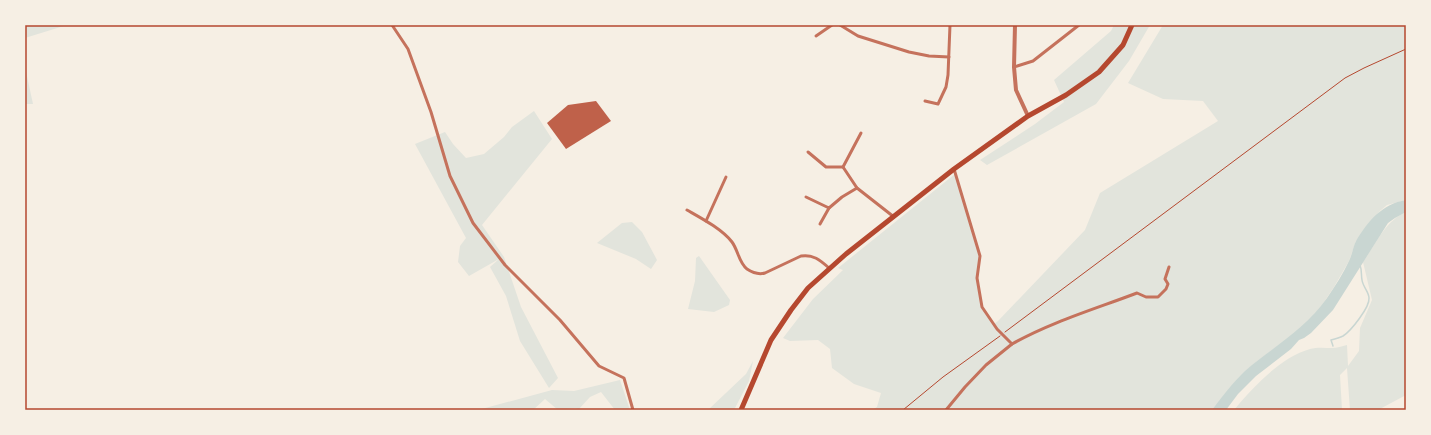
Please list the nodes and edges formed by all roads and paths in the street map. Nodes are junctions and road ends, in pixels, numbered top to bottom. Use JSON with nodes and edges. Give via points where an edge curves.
{"nodes":[{"id":1,"x":392,"y":25,"type":"edge"},
{"id":2,"x":832,"y":25,"type":"edge"},
{"id":3,"x":840,"y":25,"type":"edge"},
{"id":4,"x":950,"y":25,"type":"edge"},
{"id":5,"x":1015,"y":25,"type":"edge"},
{"id":6,"x":1079,"y":25,"type":"edge"},
{"id":7,"x":1132,"y":25,"type":"edge"},
{"id":8,"x":816,"y":36,"type":"dead end"},
{"id":9,"x":1406,"y":49,"type":"edge"},
{"id":10,"x":949,"y":57,"type":"junction"},
{"id":11,"x":1014,"y":68,"type":"junction"},
{"id":12,"x":925,"y":101,"type":"dead end"},
{"id":13,"x":1028,"y":116,"type":"junction"},
{"id":14,"x":861,"y":133,"type":"dead end"},
{"id":15,"x":808,"y":152,"type":"dead end"},
{"id":16,"x":843,"y":167,"type":"junction"},
{"id":17,"x":954,"y":169,"type":"junction"},
{"id":18,"x":726,"y":177,"type":"dead end"},
{"id":19,"x":857,"y":188,"type":"junction"},
{"id":20,"x":806,"y":198,"type":"dead end"},
{"id":21,"x":829,"y":208,"type":"junction"},
{"id":22,"x":687,"y":210,"type":"dead end"},
{"id":23,"x":894,"y":217,"type":"junction"},
{"id":24,"x":706,"y":221,"type":"junction"},
{"id":25,"x":820,"y":224,"type":"dead end"},
{"id":26,"x":1169,"y":267,"type":"dead end"},
{"id":27,"x":829,"y":268,"type":"junction"},
{"id":28,"x":1012,"y":344,"type":"junction"},
{"id":29,"x":634,"y":410,"type":"edge"},
{"id":30,"x":741,"y":410,"type":"edge"},
{"id":31,"x":903,"y":410,"type":"edge"},
{"id":32,"x":946,"y":410,"type":"edge"}],
"edges":[{"from":1,"to":29,"type":"street","via":[[408,49],[431,112],[450,176],[473,223],[505,265],[560,320],[599,366],[624,378]]},
{"from":2,"to":8,"type":"street"},
{"from":3,"to":10,"type":"street","via":[[858,36],[909,52]]},
{"from":4,"to":10,"type":"street"},
{"from":5,"to":11,"type":"street"},
{"from":6,"to":11,"type":"street","via":[[1033,61]]},
{"from":7,"to":13,"type":"main road","via":[[1123,45],[1099,72],[1066,95]]},
{"from":9,"to":31,"type":"path","via":[[1345,78],[943,377]]},
{"from":10,"to":12,"type":"street","via":[[946,87],[938,104]]},
{"from":11,"to":13,"type":"street","via":[[1017,95]]},
{"from":13,"to":17,"type":"main road"},
{"from":14,"to":16,"type":"street"},
{"from":15,"to":16,"type":"street","via":[[826,167]]},
{"from":16,"to":19,"type":"street"},
{"from":17,"to":23,"type":"main road"},
{"from":17,"to":28,"type":"street","via":[[980,256],[977,278],[982,307],[997,329]]},
{"from":18,"to":24,"type":"street"},
{"from":19,"to":21,"type":"street"},
{"from":19,"to":23,"type":"street"},
{"from":20,"to":21,"type":"street"},
{"from":21,"to":25,"type":"street"},
{"from":22,"to":24,"type":"street"},
{"from":23,"to":27,"type":"main road"},
{"from":24,"to":27,"type":"street","via":[[728,237],[746,268],[755,273],[765,273],[807,255],[822,261]]},
{"from":26,"to":28,"type":"street","via":[[1165,279],[1168,284],[1158,297],[1146,297],[1137,293],[1053,324]]},
{"from":27,"to":30,"type":"main road","via":[[795,304],[771,340]]},
{"from":28,"to":32,"type":"street","via":[[986,365]]}]}
